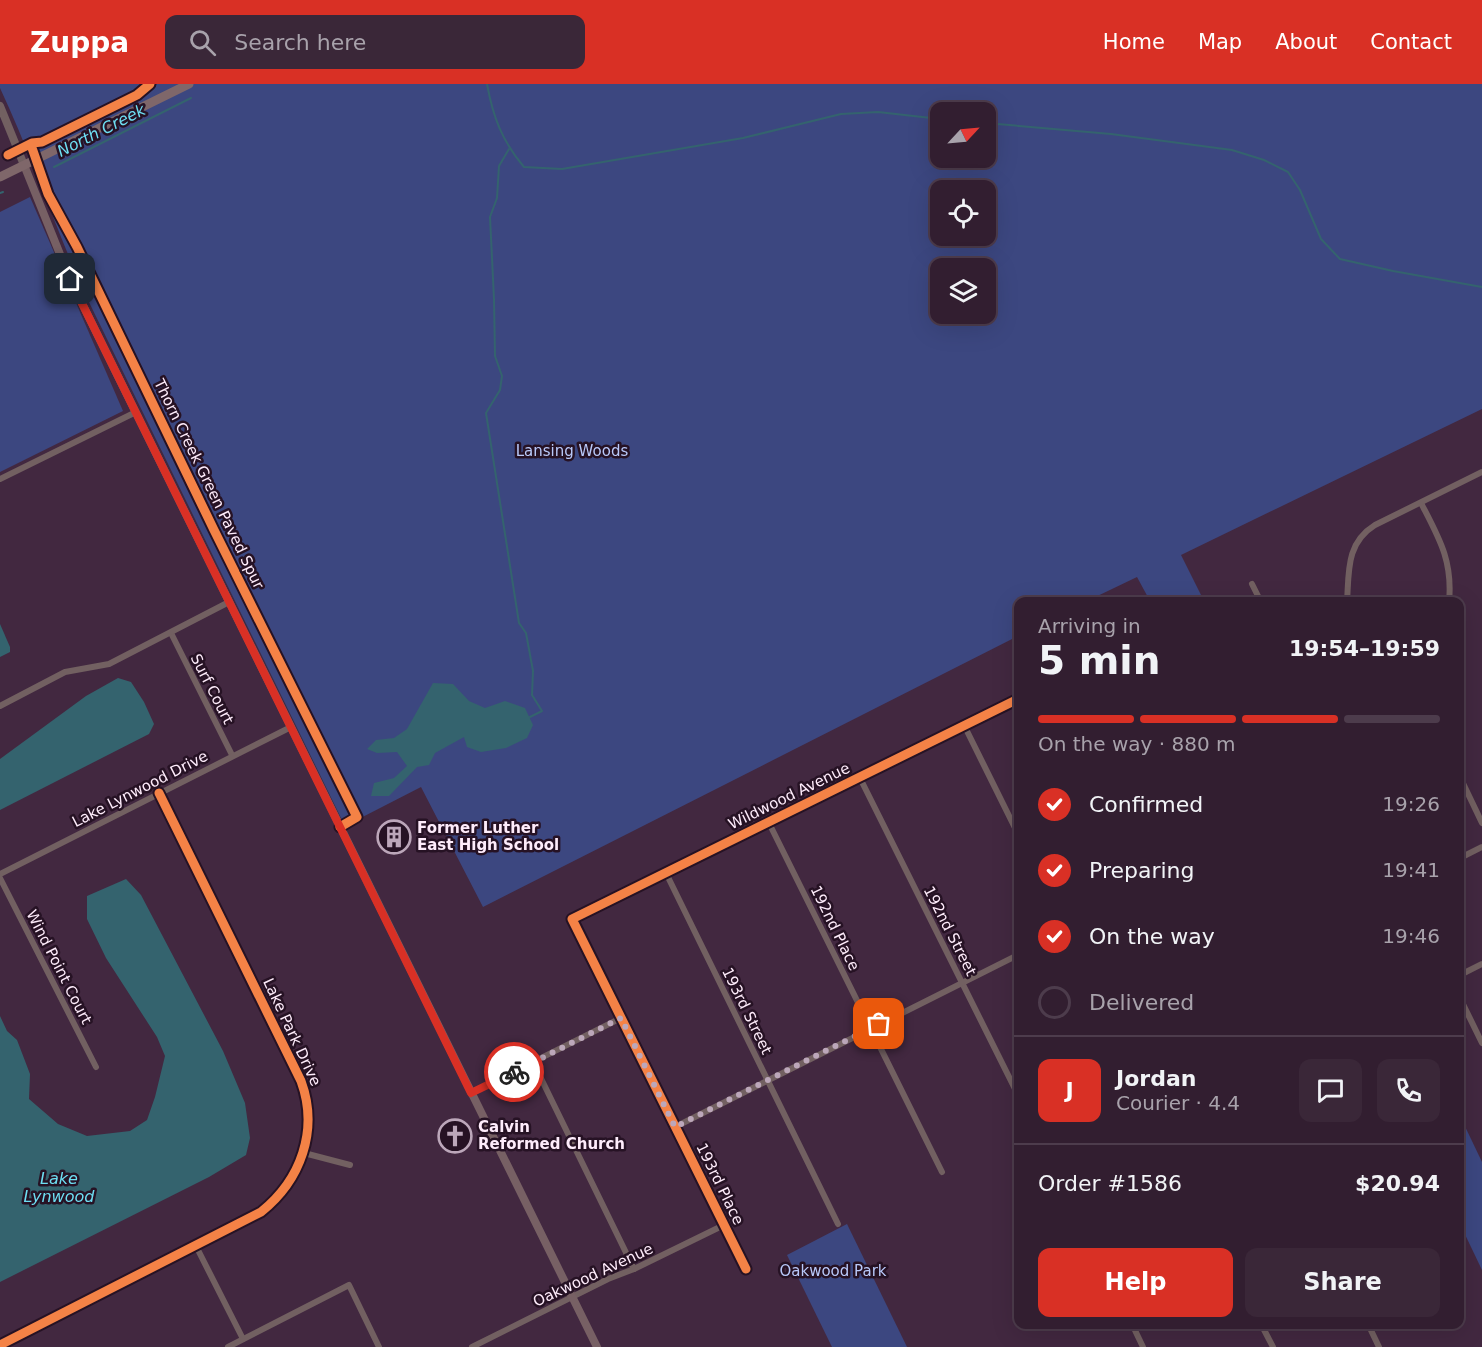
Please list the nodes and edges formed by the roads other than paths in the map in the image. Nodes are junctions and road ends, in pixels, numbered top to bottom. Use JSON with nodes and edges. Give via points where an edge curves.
{"nodes":[{"id":1,"x":189,"y":84,"type":"edge"},
{"id":2,"x":0,"y":106,"type":"edge"},
{"id":3,"x":24,"y":165,"type":"junction"},
{"id":4,"x":0,"y":177,"type":"edge"},
{"id":5,"x":136,"y":412,"type":"junction"},
{"id":6,"x":1482,"y":472,"type":"edge"},
{"id":7,"x":0,"y":479,"type":"edge"},
{"id":8,"x":1421,"y":503,"type":"junction"},
{"id":9,"x":1252,"y":584,"type":"dead end"},
{"id":10,"x":1258,"y":597,"type":"edge"},
{"id":11,"x":1347,"y":597,"type":"edge"},
{"id":12,"x":1449,"y":597,"type":"edge"},
{"id":13,"x":229,"y":602,"type":"junction"},
{"id":14,"x":171,"y":633,"type":"junction"},
{"id":15,"x":1014,"y":701,"type":"edge"},
{"id":16,"x":0,"y":706,"type":"edge"},
{"id":17,"x":964,"y":726,"type":"junction"},
{"id":18,"x":291,"y":727,"type":"junction"},
{"id":19,"x":232,"y":755,"type":"junction"},
{"id":20,"x":860,"y":777,"type":"junction"},
{"id":21,"x":1464,"y":785,"type":"edge"},
{"id":22,"x":159,"y":793,"type":"junction"},
{"id":23,"x":769,"y":823,"type":"junction"},
{"id":24,"x":1482,"y":823,"type":"edge"},
{"id":25,"x":1014,"y":826,"type":"edge"},
{"id":26,"x":1482,"y":847,"type":"edge"},
{"id":27,"x":1464,"y":856,"type":"edge"},
{"id":28,"x":666,"y":873,"type":"junction"},
{"id":29,"x":0,"y":876,"type":"edge"},
{"id":30,"x":572,"y":919,"type":"joint"},
{"id":31,"x":1014,"y":957,"type":"edge"},
{"id":32,"x":1482,"y":964,"type":"edge"},
{"id":33,"x":1464,"y":973,"type":"edge"},
{"id":34,"x":963,"y":982,"type":"junction"},
{"id":35,"x":1464,"y":1006,"type":"edge"},
{"id":36,"x":621,"y":1018,"type":"junction"},
{"id":37,"x":871,"y":1028,"type":"junction"},
{"id":38,"x":1482,"y":1043,"type":"edge"},
{"id":39,"x":533,"y":1062,"type":"junction"},
{"id":40,"x":96,"y":1067,"type":"dead end"},
{"id":41,"x":767,"y":1080,"type":"junction"},
{"id":42,"x":1014,"y":1087,"type":"edge"},
{"id":43,"x":471,"y":1093,"type":"junction"},
{"id":44,"x":675,"y":1127,"type":"junction"},
{"id":45,"x":304,"y":1153,"type":"junction"},
{"id":46,"x":350,"y":1165,"type":"dead end"},
{"id":47,"x":942,"y":1172,"type":"dead end"},
{"id":48,"x":838,"y":1224,"type":"dead end"},
{"id":49,"x":724,"y":1225,"type":"junction"},
{"id":50,"x":196,"y":1246,"type":"junction"},
{"id":51,"x":634,"y":1269,"type":"junction"},
{"id":52,"x":746,"y":1269,"type":"dead end"},
{"id":53,"x":572,"y":1297,"type":"junction"},
{"id":54,"x":1134,"y":1329,"type":"edge"},
{"id":55,"x":1263,"y":1329,"type":"edge"},
{"id":56,"x":1370,"y":1329,"type":"edge"},
{"id":57,"x":243,"y":1339,"type":"junction"},
{"id":58,"x":0,"y":1345,"type":"edge"},
{"id":59,"x":1269,"y":1346,"type":"edge"},
{"id":60,"x":228,"y":1347,"type":"edge"},
{"id":61,"x":379,"y":1347,"type":"edge"},
{"id":62,"x":472,"y":1347,"type":"edge"},
{"id":63,"x":597,"y":1347,"type":"edge"},
{"id":64,"x":1143,"y":1347,"type":"edge"},
{"id":65,"x":1379,"y":1347,"type":"edge"}],
"edges":[{"from":1,"to":3,"type":"main road"},
{"from":2,"to":3,"type":"street"},
{"from":3,"to":4,"type":"main road"},
{"from":3,"to":5,"type":"main road","via":[[70,279]]},
{"from":5,"to":7,"type":"street"},
{"from":5,"to":13,"type":"main road"},
{"from":6,"to":8,"type":"street"},
{"from":8,"to":11,"type":"street","via":[[1368,530],[1357,543],[1350,560]]},
{"from":8,"to":12,"type":"street","via":[[1445,552]]},
{"from":9,"to":10,"type":"street"},
{"from":13,"to":14,"type":"street"},
{"from":13,"to":18,"type":"main road"},
{"from":14,"to":16,"type":"street","via":[[109,664],[65,672]]},
{"from":14,"to":19,"type":"street","name":"Surf Court"},
{"from":15,"to":17,"type":"street","name":"Wildwood Avenue"},
{"from":17,"to":20,"type":"street","name":"Wildwood Avenue"},
{"from":17,"to":25,"type":"street"},
{"from":18,"to":19,"type":"street","name":"Lake Lynwood Drive"},
{"from":18,"to":43,"type":"main road"},
{"from":19,"to":22,"type":"street","name":"Lake Lynwood Drive"},
{"from":20,"to":23,"type":"street","name":"Wildwood Avenue"},
{"from":20,"to":34,"type":"street","name":"192nd Street"},
{"from":21,"to":24,"type":"street"},
{"from":22,"to":29,"type":"street","name":"Lake Lynwood Drive"},
{"from":22,"to":45,"type":"street","name":"Lake Park Drive","via":[[301,1081],[309,1120]]},
{"from":23,"to":28,"type":"street","name":"Wildwood Avenue"},
{"from":23,"to":37,"type":"street","name":"192nd Place"},
{"from":26,"to":27,"type":"street"},
{"from":28,"to":30,"type":"street","name":"Wildwood Avenue"},
{"from":28,"to":41,"type":"street","name":"193rd Street"},
{"from":29,"to":40,"type":"street","name":"Wind Point Court"},
{"from":30,"to":36,"type":"street","name":"193rd Place"},
{"from":31,"to":34,"type":"street"},
{"from":32,"to":33,"type":"street"},
{"from":34,"to":37,"type":"street"},
{"from":34,"to":42,"type":"street","name":"192nd Street"},
{"from":35,"to":38,"type":"street"},
{"from":36,"to":39,"type":"street"},
{"from":36,"to":44,"type":"street","name":"193rd Place"},
{"from":37,"to":41,"type":"street"},
{"from":37,"to":47,"type":"street","name":"192nd Place"},
{"from":39,"to":43,"type":"street"},
{"from":39,"to":51,"type":"street"},
{"from":41,"to":44,"type":"street"},
{"from":41,"to":48,"type":"street","name":"193rd Street"},
{"from":43,"to":53,"type":"main road"},
{"from":44,"to":49,"type":"street","name":"193rd Place"},
{"from":45,"to":46,"type":"street"},
{"from":45,"to":50,"type":"street","name":"Lake Park Drive","via":[[293,1177],[272,1203],[252,1218]]},
{"from":49,"to":51,"type":"street","name":"Oakwood Avenue"},
{"from":49,"to":52,"type":"street","name":"193rd Place"},
{"from":50,"to":57,"type":"street"},
{"from":50,"to":58,"type":"street","name":"Lake Park Drive"},
{"from":51,"to":53,"type":"street","name":"Oakwood Avenue"},
{"from":53,"to":62,"type":"street","name":"Oakwood Avenue"},
{"from":53,"to":63,"type":"main road"},
{"from":54,"to":64,"type":"street"},
{"from":55,"to":59,"type":"street"},
{"from":56,"to":65,"type":"street"},
{"from":57,"to":60,"type":"street"},
{"from":57,"to":61,"type":"street","via":[[349,1285]]}]}
